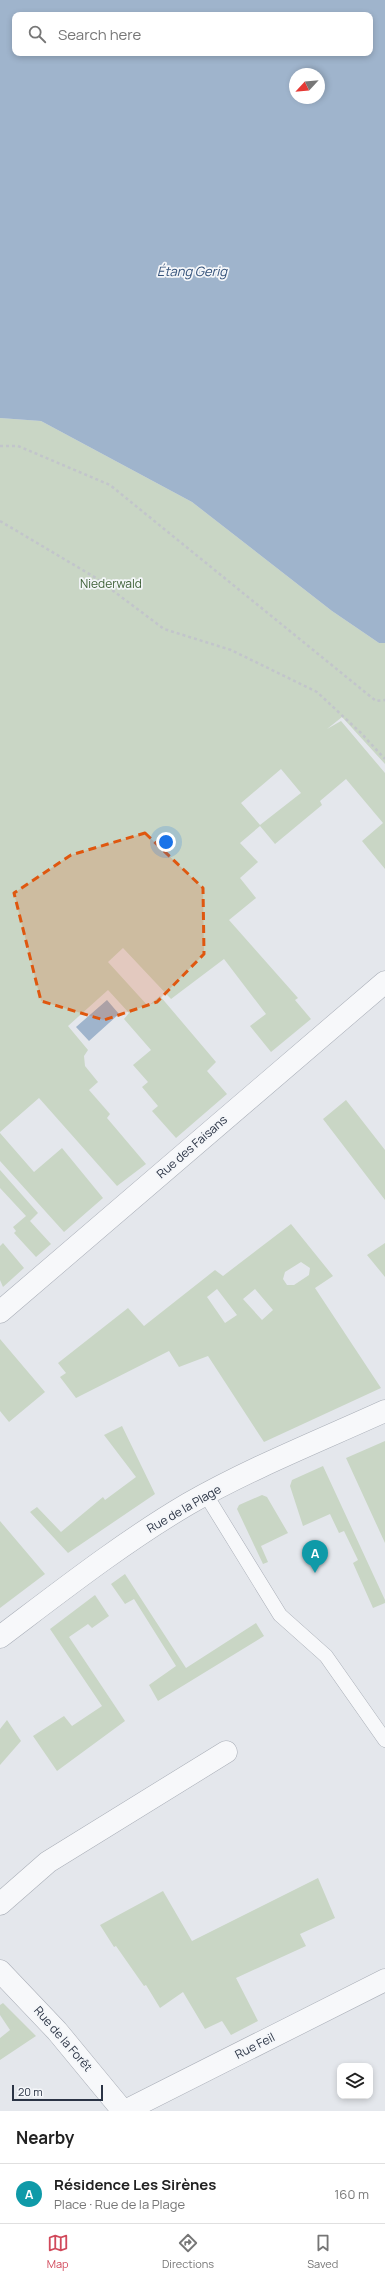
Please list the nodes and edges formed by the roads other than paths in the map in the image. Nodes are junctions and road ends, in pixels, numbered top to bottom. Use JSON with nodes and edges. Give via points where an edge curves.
{"nodes":[{"id":1,"x":385,"y":982,"type":"edge"},
{"id":2,"x":0,"y":1312,"type":"edge"},
{"id":3,"x":385,"y":1411,"type":"edge"},
{"id":4,"x":206,"y":1495,"type":"junction"},
{"id":5,"x":0,"y":1637,"type":"edge"},
{"id":6,"x":385,"y":1740,"type":"edge"},
{"id":7,"x":226,"y":1752,"type":"dead end"},
{"id":8,"x":0,"y":1904,"type":"edge"},
{"id":9,"x":0,"y":1971,"type":"edge"},
{"id":10,"x":385,"y":1980,"type":"edge"},
{"id":11,"x":124,"y":2111,"type":"edge"}],
"edges":[{"from":1,"to":2,"type":"street","name":"Rue des Faisans"},
{"from":3,"to":4,"type":"street","name":"Rue de la Plage","via":[[266,1464]]},
{"from":4,"to":5,"type":"street","name":"Rue de la Plage","via":[[128,1542]]},
{"from":4,"to":6,"type":"lane","via":[[280,1615],[326,1656]]},
{"from":7,"to":8,"type":"street","via":[[48,1862]]},
{"from":9,"to":11,"type":"street","name":"Rue de la Forêt","via":[[62,2037]]},
{"from":10,"to":11,"type":"street","name":"Rue Feil"}]}
